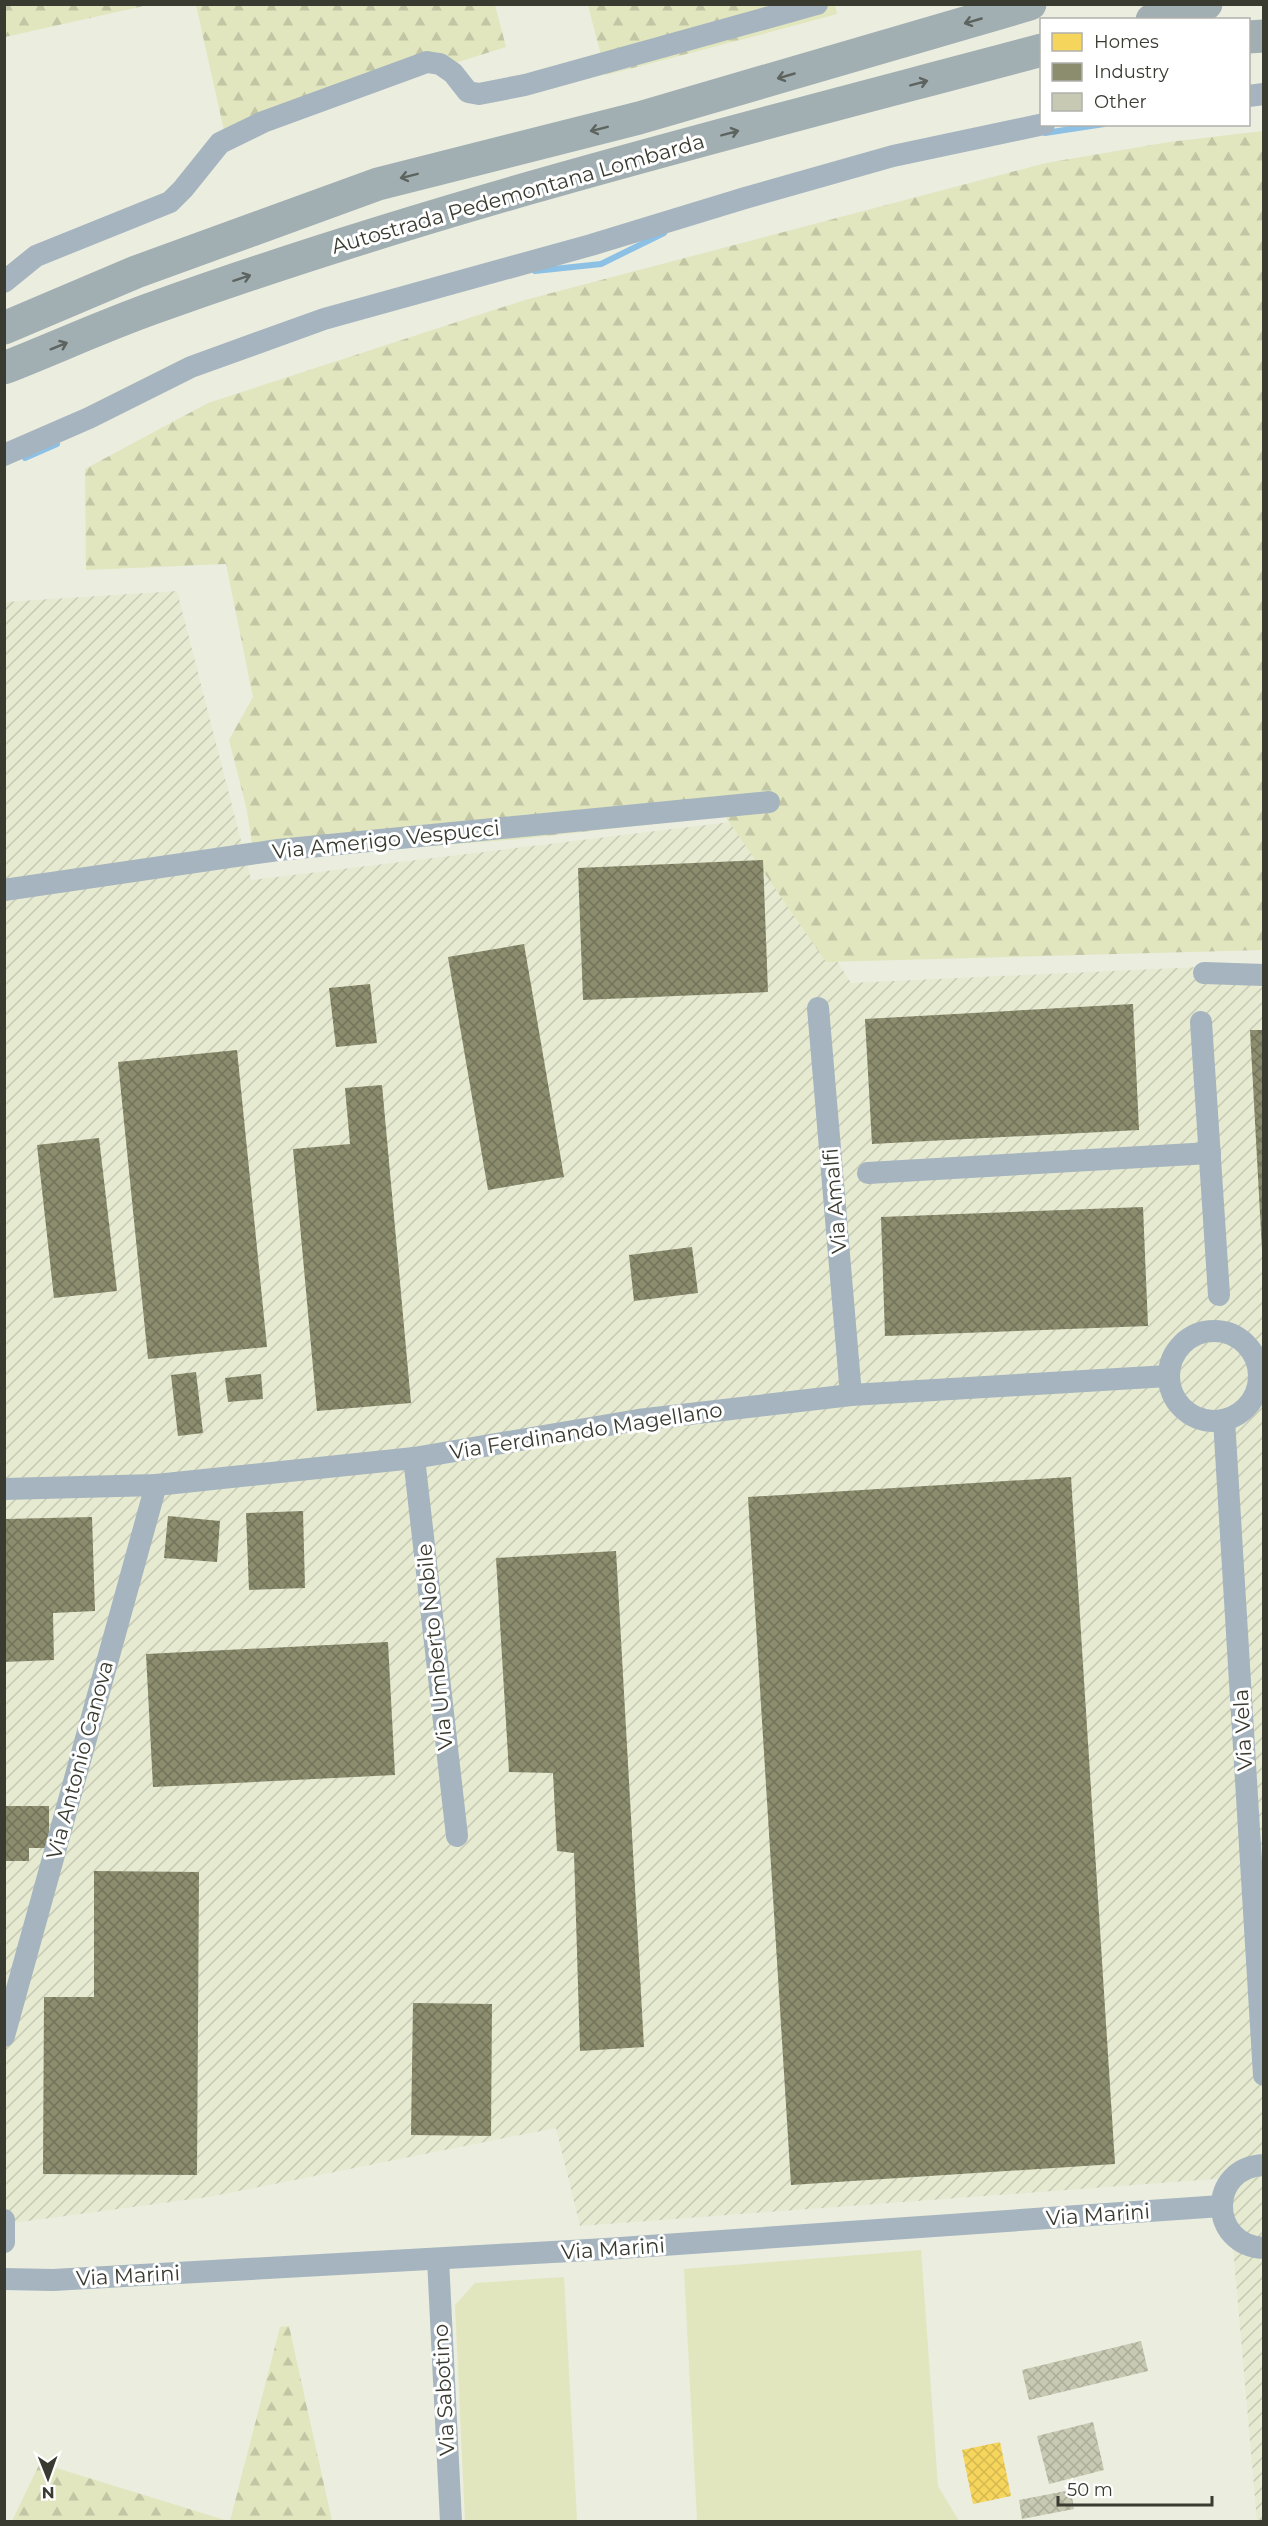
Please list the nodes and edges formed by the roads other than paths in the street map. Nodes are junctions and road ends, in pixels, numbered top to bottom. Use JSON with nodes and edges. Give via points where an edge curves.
{"nodes":[{"id":1,"x":817,"y":4,"type":"edge"},
{"id":2,"x":1030,"y":4,"type":"edge"},
{"id":3,"x":1206,"y":4,"type":"edge"},
{"id":4,"x":1159,"y":18,"type":"edge"},
{"id":5,"x":1040,"y":50,"type":"edge"},
{"id":6,"x":1040,"y":125,"type":"edge"},
{"id":7,"x":4,"y":282,"type":"edge"},
{"id":8,"x":4,"y":328,"type":"edge"},
{"id":9,"x":4,"y":368,"type":"edge"},
{"id":10,"x":4,"y":455,"type":"edge"},
{"id":11,"x":769,"y":802,"type":"dead end"},
{"id":12,"x":4,"y":890,"type":"edge"},
{"id":13,"x":1204,"y":973,"type":"dead end"},
{"id":14,"x":1263,"y":975,"type":"edge"},
{"id":15,"x":818,"y":1008,"type":"dead end"},
{"id":16,"x":1201,"y":1022,"type":"dead end"},
{"id":17,"x":1210,"y":1153,"type":"junction"},
{"id":18,"x":868,"y":1173,"type":"dead end"},
{"id":19,"x":1219,"y":1295,"type":"dead end"},
{"id":20,"x":1261,"y":1372,"type":"edge"},
{"id":21,"x":1168,"y":1376,"type":"junction"},
{"id":22,"x":851,"y":1395,"type":"junction"},
{"id":23,"x":1224,"y":1420,"type":"junction"},
{"id":24,"x":414,"y":1458,"type":"junction"},
{"id":25,"x":156,"y":1485,"type":"junction"},
{"id":26,"x":4,"y":1489,"type":"edge"},
{"id":27,"x":457,"y":1836,"type":"dead end"},
{"id":28,"x":4,"y":2036,"type":"edge"},
{"id":29,"x":1263,"y":2075,"type":"edge"},
{"id":30,"x":1263,"y":2165,"type":"edge"},
{"id":31,"x":1221,"y":2206,"type":"junction"},
{"id":32,"x":4,"y":2220,"type":"edge"},
{"id":33,"x":4,"y":2242,"type":"edge"},
{"id":34,"x":1263,"y":2248,"type":"edge"},
{"id":35,"x":438,"y":2259,"type":"junction"},
{"id":36,"x":4,"y":2278,"type":"edge"},
{"id":37,"x":451,"y":2522,"type":"edge"}],
"edges":[{"from":1,"to":7,"type":"street","via":[[525,85],[479,94],[468,92],[440,64],[427,62],[263,122],[220,143],[170,202],[36,256]]},
{"from":2,"to":8,"type":"highway","name":"Autostrada Pedemontana Lombarda","one_way":true,"via":[[639,118],[378,184],[136,272]]},
{"from":3,"to":4,"type":"highway"},
{"from":9,"to":5,"type":"highway","name":"Autostrada Pedemontana Lombarda","one_way":true,"via":[[155,307],[393,228],[649,154]]},
{"from":6,"to":10,"type":"street","via":[[893,156],[324,319],[191,367]]},
{"from":11,"to":12,"type":"street","name":"Via Amerigo Vespucci","via":[[278,850]]},
{"from":13,"to":14,"type":"street"},
{"from":15,"to":22,"type":"street","name":"Via Amalfi"},
{"from":16,"to":17,"type":"street"},
{"from":17,"to":18,"type":"street"},
{"from":17,"to":19,"type":"street"},
{"from":20,"to":21,"type":"street","via":[[1247,1344],[1234,1335],[1205,1331],[1178,1347]]},
{"from":20,"to":23,"type":"street","via":[[1250,1402]]},
{"from":21,"to":22,"type":"street","name":"Via Ferdinando Magellano"},
{"from":21,"to":23,"type":"street","via":[[1176,1402],[1185,1411],[1204,1419]]},
{"from":22,"to":24,"type":"street","name":"Via Ferdinando Magellano","via":[[638,1419]]},
{"from":23,"to":29,"type":"street","name":"Via Vela"},
{"from":24,"to":25,"type":"street","name":"Via Ferdinando Magellano"},
{"from":24,"to":27,"type":"street","name":"Via Umberto Nobile"},
{"from":25,"to":26,"type":"street","name":"Via Ferdinando Magellano"},
{"from":25,"to":28,"type":"street","name":"Via Antonio Canova"},
{"from":30,"to":31,"type":"street","via":[[1241,2170],[1230,2180]]},
{"from":31,"to":34,"type":"street","via":[[1228,2231],[1249,2246]]},
{"from":31,"to":35,"type":"street","name":"Via Marini"},
{"from":32,"to":33,"type":"street"},
{"from":35,"to":36,"type":"street","name":"Via Marini","via":[[53,2280]]},
{"from":35,"to":37,"type":"street","name":"Via Sabotino"}]}
